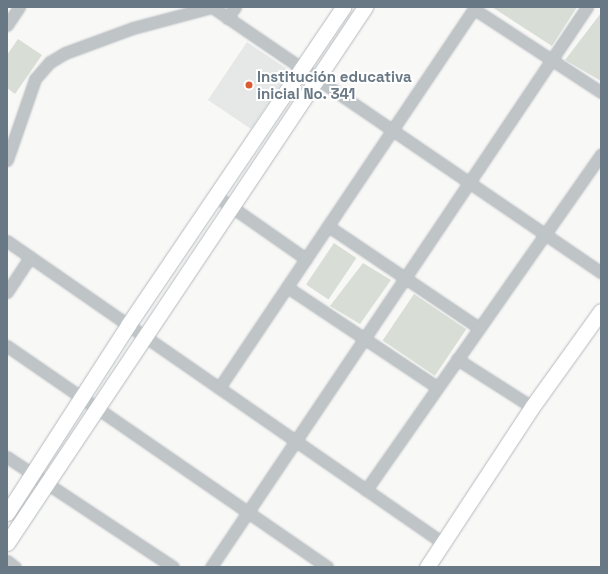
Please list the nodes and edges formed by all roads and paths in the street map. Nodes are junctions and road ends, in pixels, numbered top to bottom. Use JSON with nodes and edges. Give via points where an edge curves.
{"nodes":[{"id":1,"x":19,"y":7,"type":"edge"},
{"id":2,"x":212,"y":7,"type":"edge"},
{"id":3,"x":234,"y":7,"type":"edge"},
{"id":4,"x":343,"y":7,"type":"edge"},
{"id":5,"x":365,"y":7,"type":"edge"},
{"id":6,"x":587,"y":7,"type":"edge"},
{"id":7,"x":475,"y":8,"type":"edge"},
{"id":8,"x":227,"y":18,"type":"junction"},
{"id":9,"x":7,"y":24,"type":"edge"},
{"id":10,"x":551,"y":60,"type":"junction"},
{"id":11,"x":302,"y":68,"type":"junction"},
{"id":12,"x":317,"y":78,"type":"junction"},
{"id":13,"x":601,"y":92,"type":"edge"},
{"id":14,"x":393,"y":130,"type":"junction"},
{"id":15,"x":601,"y":154,"type":"edge"},
{"id":16,"x":7,"y":160,"type":"edge"},
{"id":17,"x":469,"y":182,"type":"junction"},
{"id":18,"x":216,"y":196,"type":"junction"},
{"id":19,"x":231,"y":207,"type":"junction"},
{"id":20,"x":328,"y":226,"type":"junction"},
{"id":21,"x":544,"y":233,"type":"junction"},
{"id":22,"x":7,"y":241,"type":"edge"},
{"id":23,"x":30,"y":257,"type":"junction"},
{"id":24,"x":306,"y":259,"type":"junction"},
{"id":25,"x":601,"y":272,"type":"edge"},
{"id":26,"x":405,"y":277,"type":"junction"},
{"id":27,"x":287,"y":287,"type":"junction"},
{"id":28,"x":7,"y":292,"type":"edge"},
{"id":29,"x":601,"y":311,"type":"edge"},
{"id":30,"x":128,"y":325,"type":"junction"},
{"id":31,"x":479,"y":328,"type":"junction"},
{"id":32,"x":143,"y":336,"type":"junction"},
{"id":33,"x":364,"y":338,"type":"junction"},
{"id":34,"x":7,"y":346,"type":"edge"},
{"id":35,"x":457,"y":359,"type":"junction"},
{"id":36,"x":437,"y":387,"type":"junction"},
{"id":37,"x":219,"y":388,"type":"junction"},
{"id":38,"x":81,"y":398,"type":"junction"},
{"id":39,"x":532,"y":407,"type":"junction"},
{"id":40,"x":95,"y":409,"type":"junction"},
{"id":41,"x":295,"y":441,"type":"junction"},
{"id":42,"x":7,"y":457,"type":"edge"},
{"id":43,"x":33,"y":474,"type":"junction"},
{"id":44,"x":48,"y":484,"type":"junction"},
{"id":45,"x":366,"y":490,"type":"junction"},
{"id":46,"x":7,"y":513,"type":"edge"},
{"id":47,"x":247,"y":513,"type":"junction"},
{"id":48,"x":7,"y":543,"type":"edge"},
{"id":49,"x":443,"y":543,"type":"junction"},
{"id":50,"x":7,"y":561,"type":"edge"},
{"id":51,"x":15,"y":567,"type":"edge"},
{"id":52,"x":173,"y":567,"type":"edge"},
{"id":53,"x":211,"y":567,"type":"edge"},
{"id":54,"x":327,"y":567,"type":"edge"},
{"id":55,"x":427,"y":567,"type":"edge"}],
"edges":[{"from":1,"to":9,"type":"street"},
{"from":2,"to":8,"type":"street"},
{"from":2,"to":16,"type":"street","via":[[133,28],[65,53],[50,62],[35,79]]},
{"from":3,"to":8,"type":"street"},
{"from":4,"to":11,"type":"street"},
{"from":5,"to":12,"type":"street"},
{"from":6,"to":10,"type":"street"},
{"from":7,"to":10,"type":"street"},
{"from":7,"to":14,"type":"street"},
{"from":8,"to":11,"type":"street"},
{"from":10,"to":13,"type":"street"},
{"from":10,"to":17,"type":"street"},
{"from":11,"to":12,"type":"street"},
{"from":11,"to":18,"type":"street"},
{"from":12,"to":14,"type":"street"},
{"from":12,"to":19,"type":"street"},
{"from":14,"to":17,"type":"street"},
{"from":14,"to":20,"type":"street"},
{"from":15,"to":21,"type":"street"},
{"from":17,"to":21,"type":"street"},
{"from":17,"to":26,"type":"street"},
{"from":18,"to":19,"type":"street"},
{"from":18,"to":30,"type":"street"},
{"from":19,"to":24,"type":"street"},
{"from":19,"to":32,"type":"street"},
{"from":20,"to":24,"type":"street"},
{"from":20,"to":26,"type":"street"},
{"from":21,"to":25,"type":"street"},
{"from":21,"to":31,"type":"street"},
{"from":22,"to":23,"type":"street"},
{"from":23,"to":28,"type":"street"},
{"from":23,"to":30,"type":"street"},
{"from":24,"to":27,"type":"street"},
{"from":26,"to":31,"type":"street"},
{"from":26,"to":33,"type":"street"},
{"from":27,"to":33,"type":"street"},
{"from":27,"to":37,"type":"street"},
{"from":29,"to":39,"type":"street"},
{"from":30,"to":32,"type":"street"},
{"from":30,"to":38,"type":"street"},
{"from":31,"to":35,"type":"street"},
{"from":32,"to":37,"type":"street"},
{"from":32,"to":40,"type":"street"},
{"from":33,"to":36,"type":"street"},
{"from":33,"to":41,"type":"street"},
{"from":34,"to":38,"type":"street"},
{"from":35,"to":36,"type":"street"},
{"from":35,"to":39,"type":"street"},
{"from":36,"to":45,"type":"street"},
{"from":37,"to":41,"type":"street"},
{"from":38,"to":40,"type":"street"},
{"from":38,"to":43,"type":"street"},
{"from":39,"to":49,"type":"street"},
{"from":40,"to":44,"type":"street"},
{"from":40,"to":47,"type":"street"},
{"from":41,"to":45,"type":"street"},
{"from":41,"to":47,"type":"street"},
{"from":42,"to":43,"type":"street"},
{"from":43,"to":44,"type":"street"},
{"from":43,"to":46,"type":"street"},
{"from":44,"to":48,"type":"street"},
{"from":44,"to":52,"type":"street"},
{"from":45,"to":49,"type":"street"},
{"from":47,"to":53,"type":"street"},
{"from":47,"to":54,"type":"street"},
{"from":49,"to":55,"type":"street"},
{"from":50,"to":51,"type":"street"}]}
